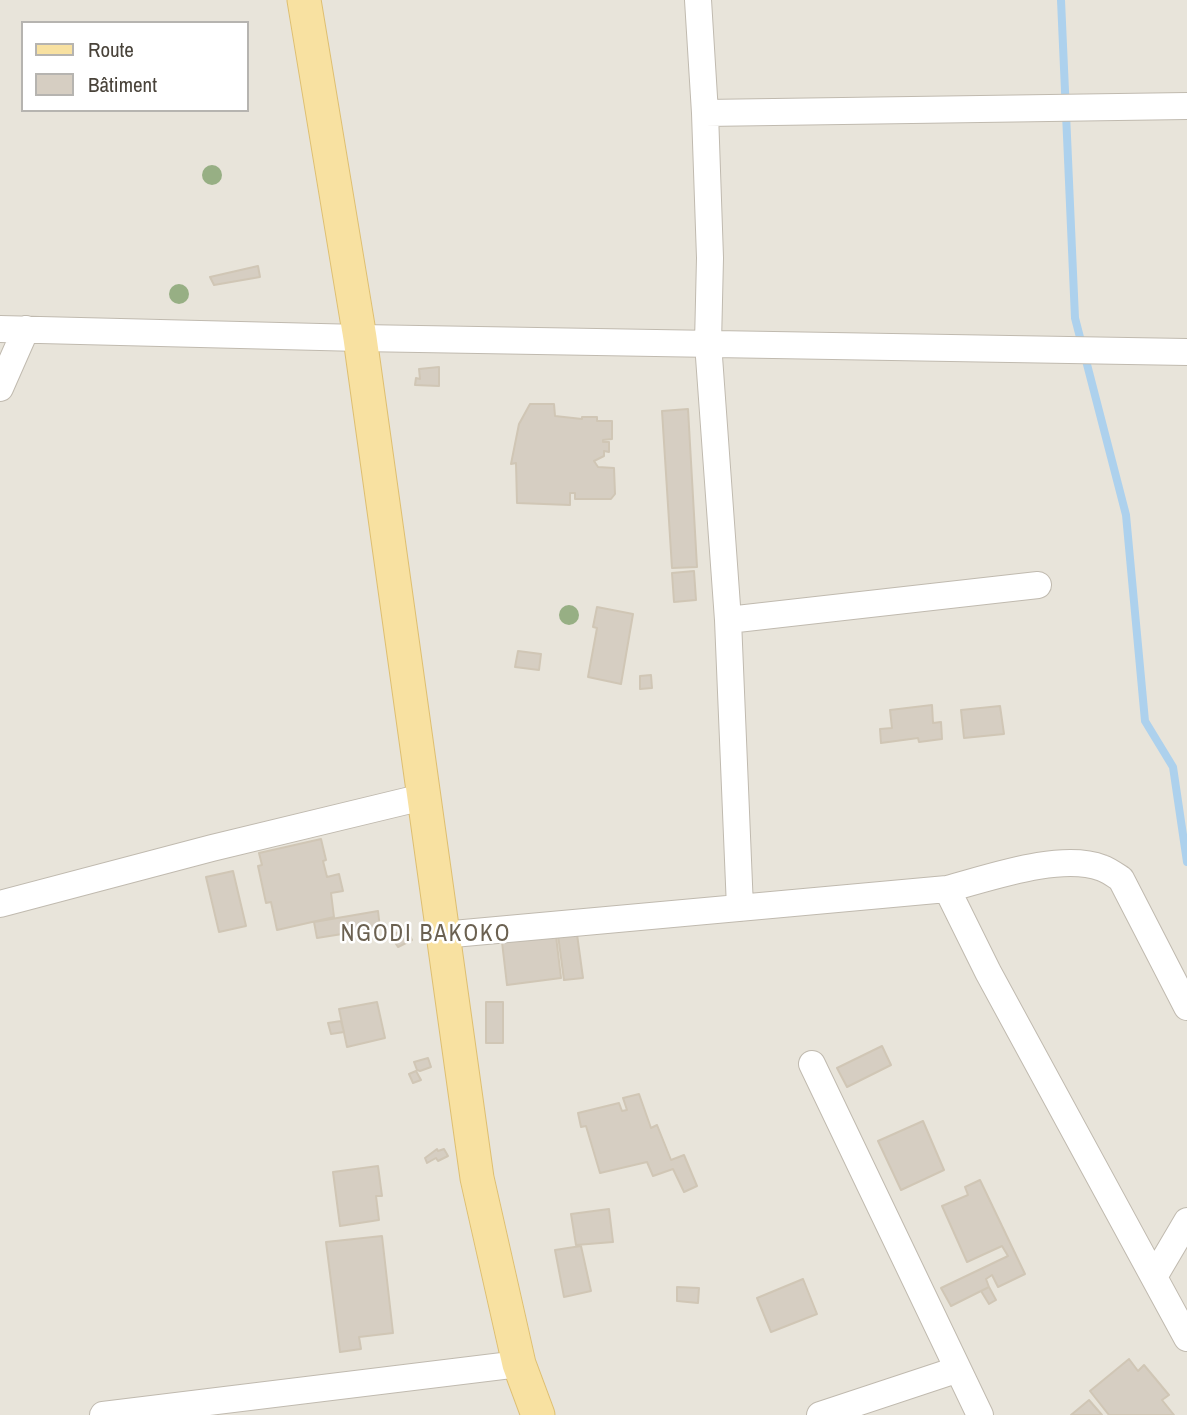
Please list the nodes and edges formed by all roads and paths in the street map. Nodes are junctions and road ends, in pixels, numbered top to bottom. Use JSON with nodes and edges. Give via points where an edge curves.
{"nodes":[{"id":1,"x":304,"y":0,"type":"edge"},
{"id":2,"x":698,"y":0,"type":"edge"},
{"id":3,"x":1187,"y":106,"type":"edge"},
{"id":4,"x":705,"y":113,"type":"junction"},
{"id":5,"x":13,"y":329,"type":"edge"},
{"id":6,"x":360,"y":338,"type":"junction"},
{"id":7,"x":708,"y":343,"type":"junction"},
{"id":8,"x":1187,"y":352,"type":"edge"},
{"id":9,"x":0,"y":388,"type":"edge"},
{"id":10,"x":1038,"y":585,"type":"dead end"},
{"id":11,"x":728,"y":620,"type":"junction"},
{"id":12,"x":423,"y":797,"type":"junction"},
{"id":13,"x":947,"y":889,"type":"junction"},
{"id":14,"x":0,"y":904,"type":"edge"},
{"id":15,"x":740,"y":908,"type":"junction"},
{"id":16,"x":442,"y":935,"type":"junction"},
{"id":17,"x":1187,"y":1007,"type":"edge"},
{"id":18,"x":812,"y":1064,"type":"dead end"},
{"id":19,"x":1187,"y":1221,"type":"edge"},
{"id":20,"x":1154,"y":1277,"type":"junction"},
{"id":21,"x":1187,"y":1338,"type":"edge"},
{"id":22,"x":519,"y":1364,"type":"junction"},
{"id":23,"x":957,"y":1370,"type":"junction"},
{"id":24,"x":164,"y":1412,"type":"edge"},
{"id":25,"x":103,"y":1415,"type":"edge"},
{"id":26,"x":538,"y":1415,"type":"edge"},
{"id":27,"x":820,"y":1415,"type":"edge"},
{"id":28,"x":980,"y":1415,"type":"edge"}],
"edges":[{"from":1,"to":6,"type":"main road"},
{"from":2,"to":4,"type":"street"},
{"from":3,"to":4,"type":"street"},
{"from":4,"to":7,"type":"street"},
{"from":5,"to":6,"type":"street"},
{"from":5,"to":9,"type":"street"},
{"from":6,"to":7,"type":"street"},
{"from":6,"to":12,"type":"main road"},
{"from":7,"to":8,"type":"street"},
{"from":7,"to":11,"type":"street"},
{"from":10,"to":11,"type":"street"},
{"from":11,"to":15,"type":"street"},
{"from":12,"to":14,"type":"street"},
{"from":12,"to":16,"type":"main road"},
{"from":13,"to":15,"type":"street"},
{"from":13,"to":17,"type":"street","via":[[1044,865],[1101,867],[1121,879]]},
{"from":13,"to":20,"type":"street"},
{"from":15,"to":16,"type":"street"},
{"from":16,"to":22,"type":"main road","via":[[477,1178]]},
{"from":18,"to":23,"type":"street"},
{"from":19,"to":20,"type":"street"},
{"from":20,"to":21,"type":"street"},
{"from":22,"to":24,"type":"street"},
{"from":22,"to":26,"type":"main road"},
{"from":23,"to":27,"type":"street"},
{"from":23,"to":28,"type":"street"},
{"from":24,"to":25,"type":"street"}]}
